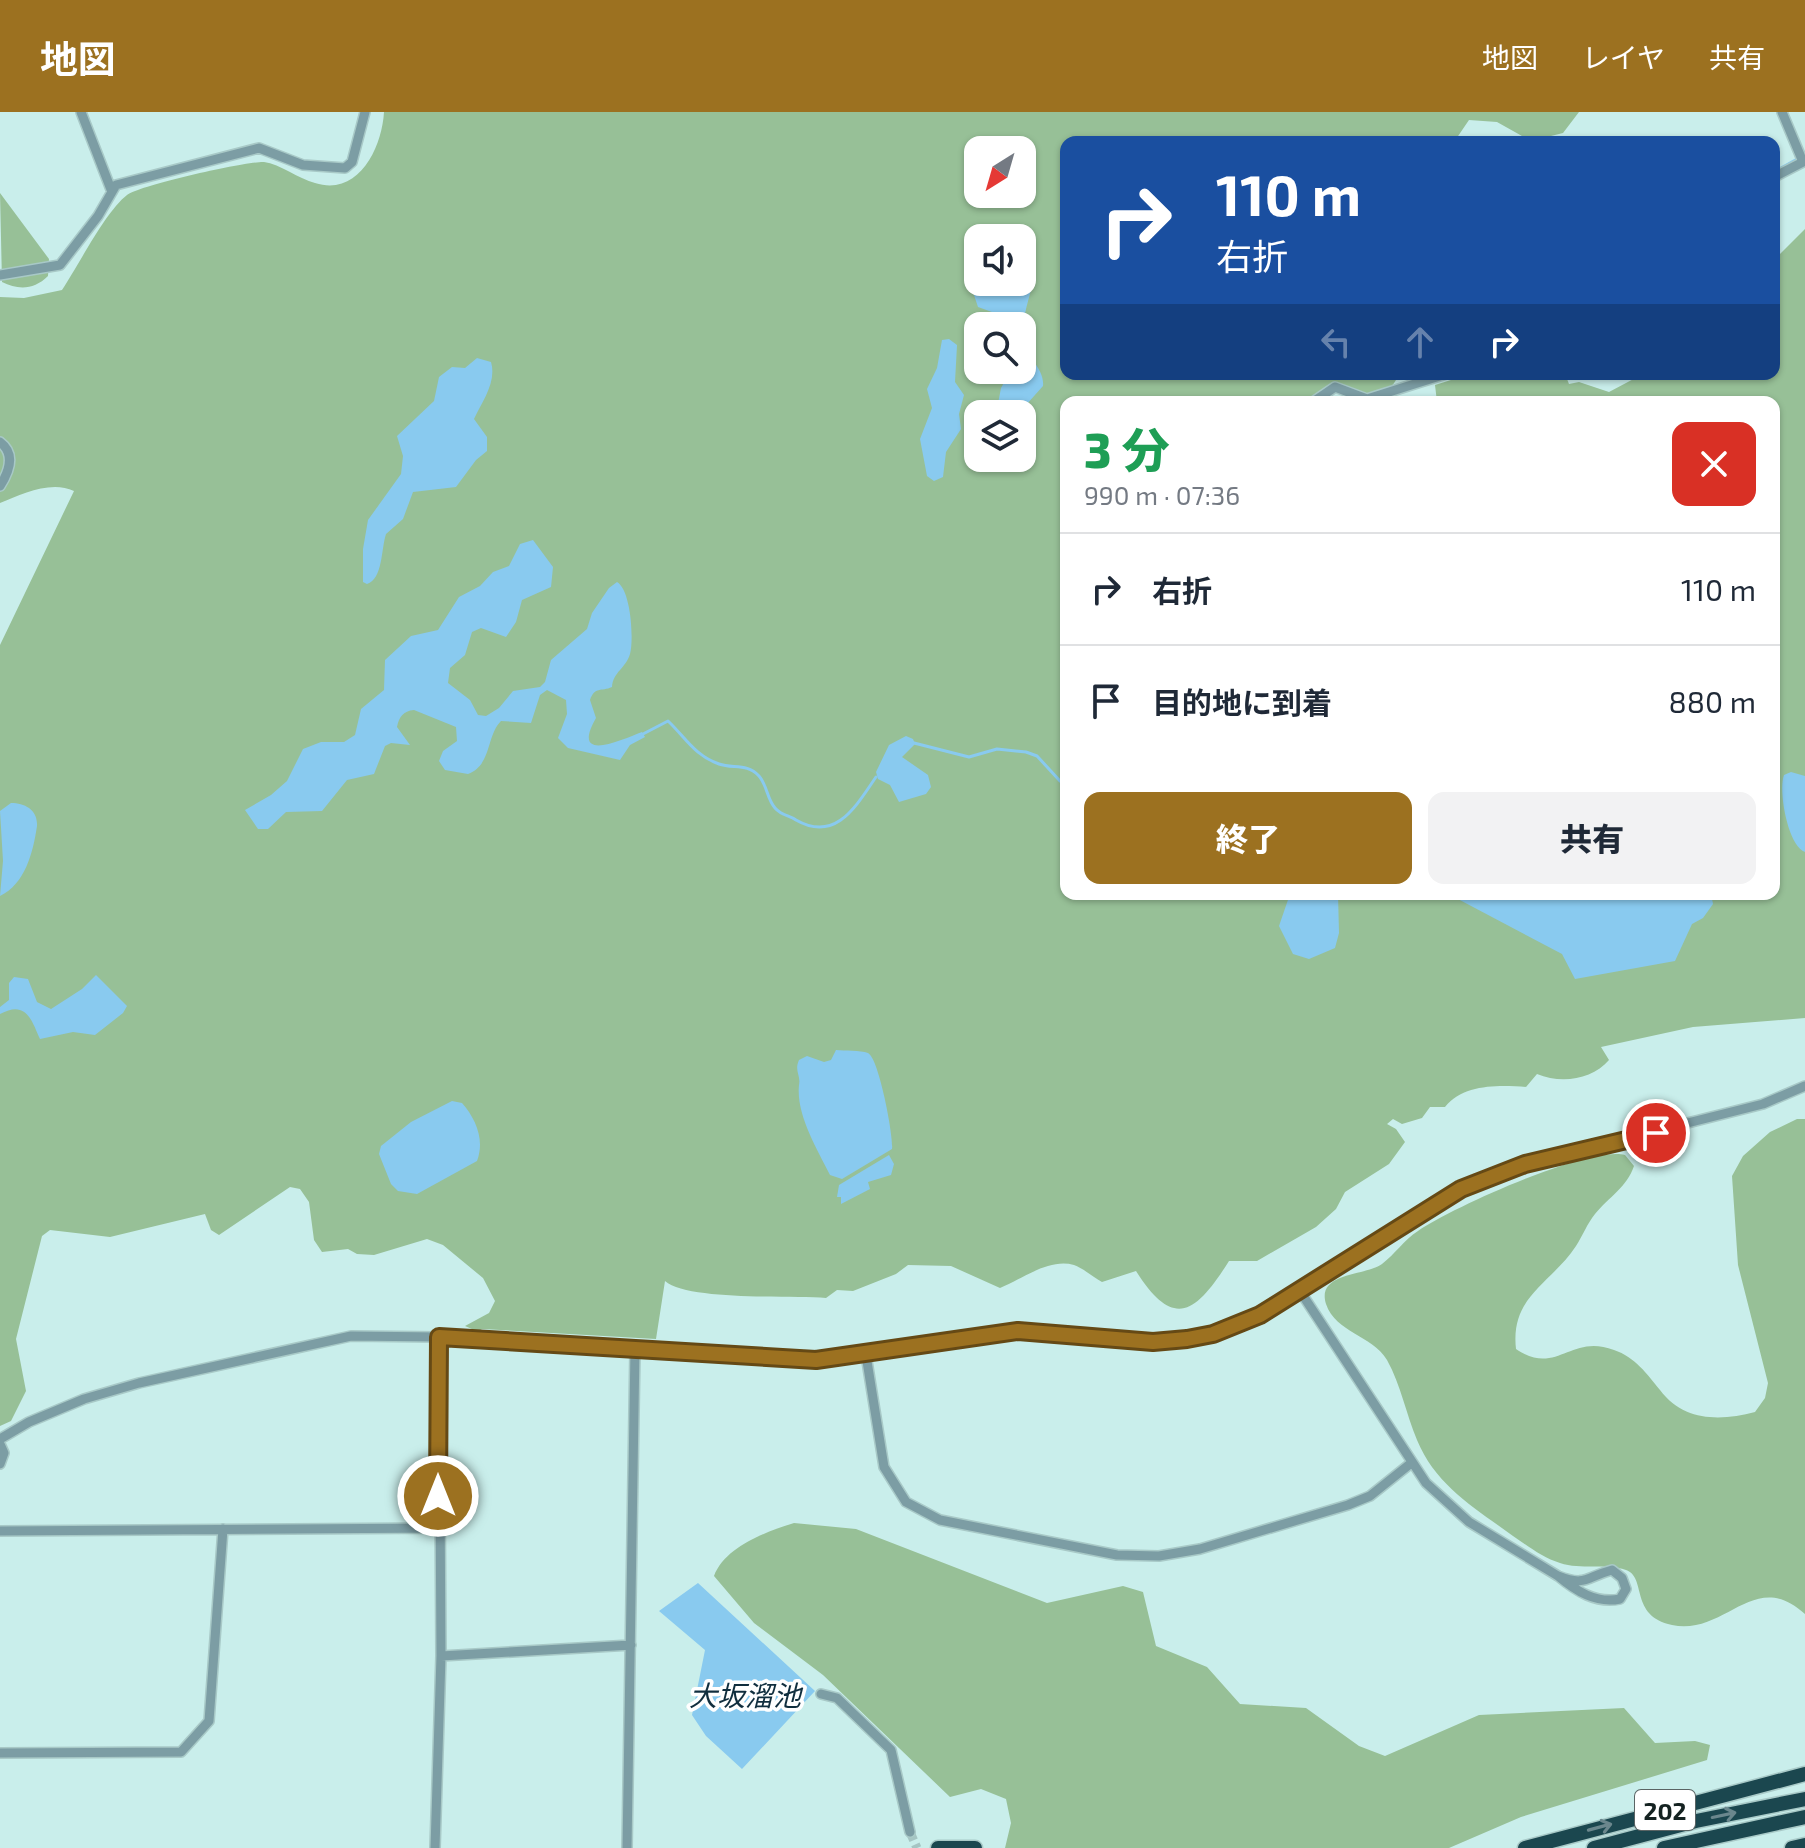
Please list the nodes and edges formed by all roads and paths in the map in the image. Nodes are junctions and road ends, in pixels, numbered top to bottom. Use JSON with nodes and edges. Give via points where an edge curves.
{"nodes":[{"id":1,"x":81,"y":112,"type":"edge"},
{"id":2,"x":365,"y":112,"type":"edge"},
{"id":3,"x":1782,"y":112,"type":"edge"},
{"id":4,"x":1802,"y":159,"type":"edge"},
{"id":5,"x":1780,"y":173,"type":"edge"},
{"id":6,"x":112,"y":192,"type":"junction"},
{"id":7,"x":0,"y":275,"type":"edge"},
{"id":8,"x":1427,"y":380,"type":"edge"},
{"id":9,"x":1322,"y":396,"type":"edge"},
{"id":10,"x":1359,"y":396,"type":"edge"},
{"id":11,"x":1376,"y":396,"type":"edge"},
{"id":12,"x":0,"y":442,"type":"edge"},
{"id":13,"x":0,"y":486,"type":"edge"},
{"id":14,"x":1805,"y":1086,"type":"edge"},
{"id":15,"x":1300,"y":1291,"type":"junction"},
{"id":16,"x":439,"y":1337,"type":"junction"},
{"id":17,"x":635,"y":1349,"type":"junction"},
{"id":18,"x":866,"y":1355,"type":"junction"},
{"id":19,"x":0,"y":1442,"type":"edge"},
{"id":20,"x":0,"y":1464,"type":"edge"},
{"id":21,"x":1410,"y":1464,"type":"junction"},
{"id":22,"x":438,"y":1528,"type":"junction"},
{"id":23,"x":223,"y":1529,"type":"junction"},
{"id":24,"x":0,"y":1531,"type":"edge"},
{"id":25,"x":1558,"y":1576,"type":"junction"},
{"id":26,"x":631,"y":1645,"type":"junction"},
{"id":27,"x":441,"y":1656,"type":"junction"},
{"id":28,"x":821,"y":1694,"type":"dead end"},
{"id":29,"x":0,"y":1753,"type":"edge"},
{"id":30,"x":1805,"y":1774,"type":"edge"},
{"id":31,"x":1805,"y":1799,"type":"edge"},
{"id":32,"x":1805,"y":1817,"type":"edge"},
{"id":33,"x":910,"y":1832,"type":"tunnel mouth"},
{"id":34,"x":1805,"y":1845,"type":"edge"},
{"id":35,"x":435,"y":1848,"type":"edge"},
{"id":36,"x":627,"y":1848,"type":"edge"},
{"id":37,"x":938,"y":1848,"type":"edge"},
{"id":38,"x":975,"y":1848,"type":"edge"},
{"id":39,"x":1525,"y":1848,"type":"edge"},
{"id":40,"x":1594,"y":1848,"type":"edge"},
{"id":41,"x":1664,"y":1848,"type":"edge"},
{"id":42,"x":1792,"y":1848,"type":"edge"}],
"edges":[{"from":1,"to":6,"type":"street"},
{"from":2,"to":6,"type":"street","via":[[352,162],[345,168],[303,165],[259,148],[116,185]]},
{"from":3,"to":4,"type":"street"},
{"from":4,"to":5,"type":"street"},
{"from":6,"to":7,"type":"street","via":[[60,265]]},
{"from":8,"to":11,"type":"street"},
{"from":9,"to":10,"type":"street","via":[[1335,387]]},
{"from":12,"to":13,"type":"street","via":[[10,459]]},
{"from":14,"to":15,"type":"street","via":[[1763,1104],[1525,1164],[1461,1189]]},
{"from":15,"to":18,"type":"street","via":[[1232,1327],[1187,1339],[1153,1342],[1018,1331]]},
{"from":15,"to":21,"type":"street"},
{"from":16,"to":17,"type":"street"},
{"from":16,"to":19,"type":"street","via":[[351,1336],[306,1344],[84,1399],[29,1422]]},
{"from":16,"to":22,"type":"street"},
{"from":17,"to":18,"type":"street","via":[[816,1360]]},
{"from":17,"to":26,"type":"street"},
{"from":18,"to":21,"type":"street","via":[[880,1455],[890,1481],[917,1510],[955,1523],[1117,1555],[1170,1555],[1348,1505],[1370,1496]]},
{"from":19,"to":20,"type":"street"},
{"from":21,"to":25,"type":"street","via":[[1469,1522]]},
{"from":22,"to":23,"type":"street"},
{"from":22,"to":27,"type":"street"},
{"from":23,"to":24,"type":"street"},
{"from":23,"to":29,"type":"street","via":[[209,1721],[181,1752]]},
{"from":25,"to":25,"type":"street","via":[[1587,1582],[1612,1570],[1626,1589],[1620,1599],[1600,1600]]},
{"from":26,"to":27,"type":"street"},
{"from":26,"to":36,"type":"street"},
{"from":27,"to":35,"type":"street"},
{"from":28,"to":33,"type":"street","via":[[837,1698],[891,1750]]},
{"from":39,"to":30,"type":"highway","number":"202","one_way":true},
{"from":40,"to":31,"type":"highway","one_way":true},
{"from":32,"to":41,"type":"highway"},
{"from":34,"to":42,"type":"highway"},
{"from":37,"to":38,"type":"highway"}]}
